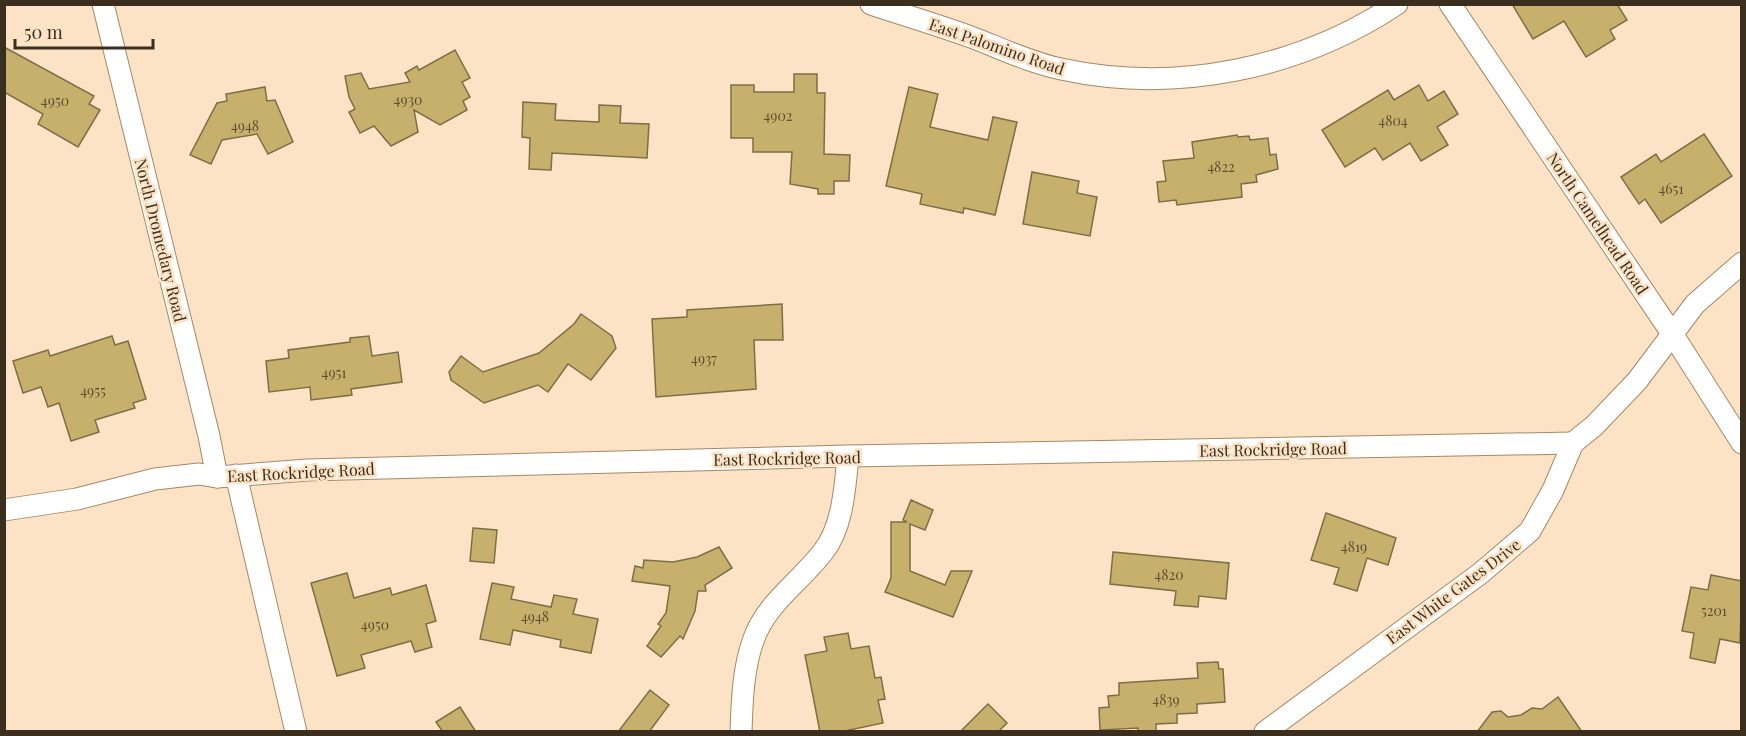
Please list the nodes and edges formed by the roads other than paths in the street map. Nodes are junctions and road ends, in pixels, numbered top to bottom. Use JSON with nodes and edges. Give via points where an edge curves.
{"nodes":[{"id":1,"x":103,"y":4,"type":"edge"},
{"id":2,"x":871,"y":4,"type":"edge"},
{"id":3,"x":1397,"y":4,"type":"edge"},
{"id":4,"x":1450,"y":4,"type":"edge"},
{"id":5,"x":1742,"y":263,"type":"edge"},
{"id":6,"x":1673,"y":335,"type":"junction"},
{"id":7,"x":1573,"y":443,"type":"junction"},
{"id":8,"x":1742,"y":443,"type":"edge"},
{"id":9,"x":848,"y":456,"type":"junction"},
{"id":10,"x":227,"y":476,"type":"junction"},
{"id":11,"x":4,"y":510,"type":"edge"},
{"id":12,"x":296,"y":732,"type":"edge"},
{"id":13,"x":741,"y":732,"type":"edge"},
{"id":14,"x":1265,"y":732,"type":"edge"}],
"edges":[{"from":1,"to":10,"type":"street","name":"North Dromedary Road"},
{"from":2,"to":3,"type":"street","name":"East Palomino Road","via":[[1059,69],[1120,79],[1181,79],[1228,72],[1324,46]]},
{"from":4,"to":6,"type":"street","name":"North Camelhead Road"},
{"from":5,"to":6,"type":"street","name":"East White Gates Drive","via":[[1695,304]]},
{"from":6,"to":7,"type":"street","name":"East White Gates Drive","via":[[1637,381]]},
{"from":6,"to":8,"type":"street","name":"North Camelhead Road"},
{"from":7,"to":9,"type":"street","name":"East Rockridge Road"},
{"from":7,"to":14,"type":"street","name":"East White Gates Drive","via":[[1530,531],[1481,573]]},
{"from":9,"to":10,"type":"street","name":"East Rockridge Road","via":[[307,470]]},
{"from":9,"to":13,"type":"street","via":[[836,530],[824,552],[766,614],[753,640]]},
{"from":10,"to":11,"type":"street","name":"East Rockridge Road","via":[[199,474],[155,479],[77,499]]},
{"from":10,"to":12,"type":"street","name":"North Dromedary Road"}]}
